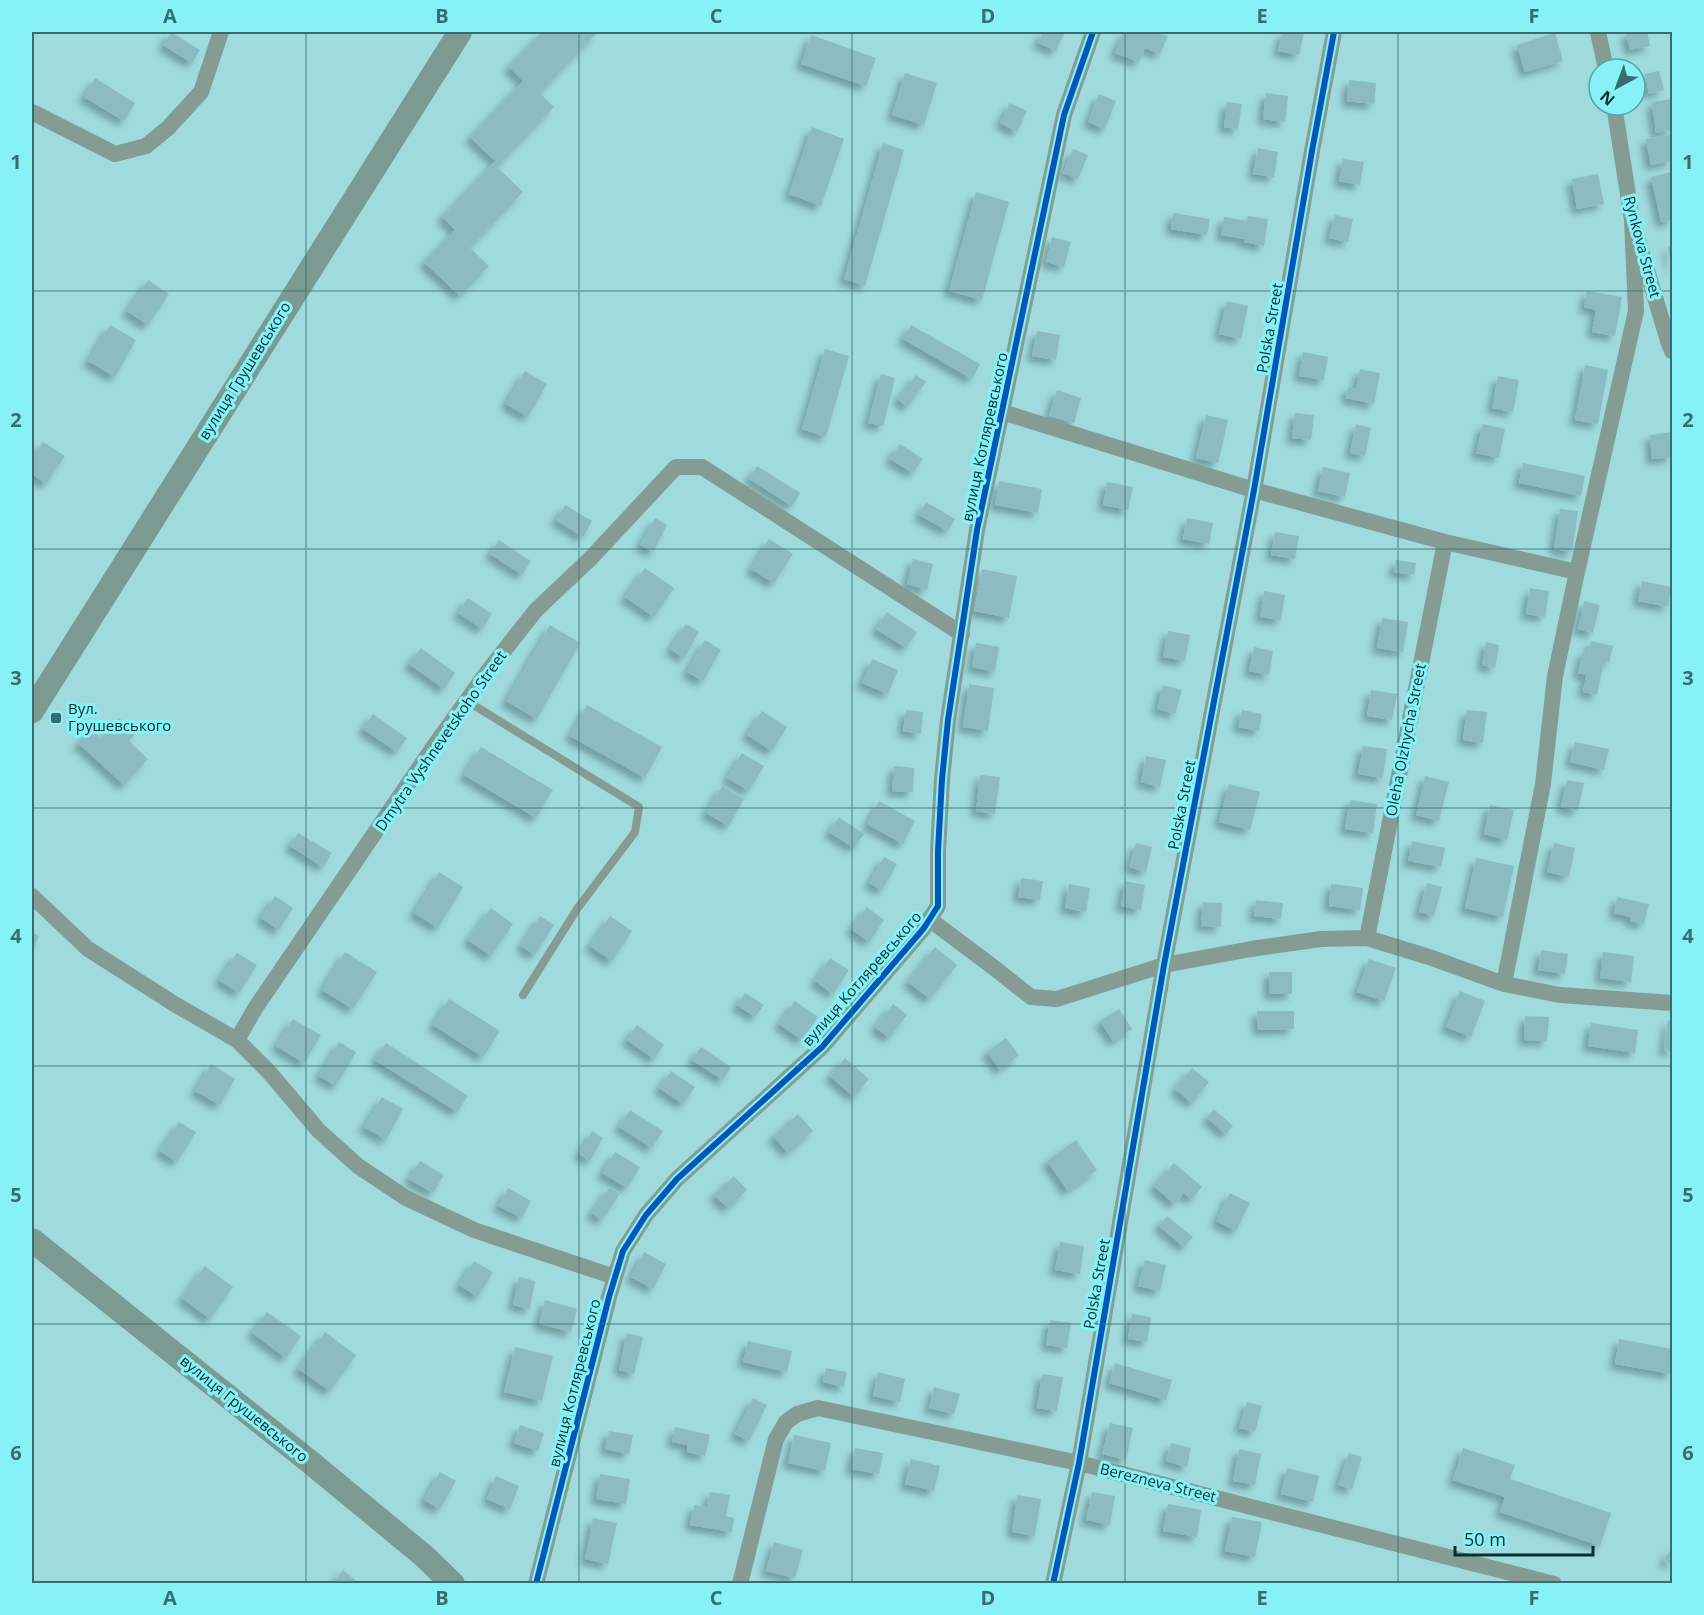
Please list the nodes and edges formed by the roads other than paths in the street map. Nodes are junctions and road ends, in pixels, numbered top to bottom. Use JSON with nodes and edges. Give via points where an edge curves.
{"nodes":[{"id":1,"x":221,"y":32,"type":"edge"},
{"id":2,"x":460,"y":32,"type":"edge"},
{"id":3,"x":1093,"y":32,"type":"edge"},
{"id":4,"x":1334,"y":32,"type":"edge"},
{"id":5,"x":1598,"y":32,"type":"edge"},
{"id":6,"x":1603,"y":57,"type":"edge"},
{"id":7,"x":32,"y":112,"type":"edge"},
{"id":8,"x":1616,"y":117,"type":"edge"},
{"id":9,"x":1632,"y":220,"type":"junction"},
{"id":10,"x":1672,"y":351,"type":"edge"},
{"id":11,"x":1002,"y":412,"type":"junction"},
{"id":12,"x":1254,"y":490,"type":"junction"},
{"id":13,"x":1445,"y":542,"type":"junction"},
{"id":14,"x":1576,"y":572,"type":"junction"},
{"id":15,"x":962,"y":634,"type":"junction"},
{"id":16,"x":467,"y":701,"type":"junction"},
{"id":17,"x":32,"y":711,"type":"edge"},
{"id":18,"x":32,"y":896,"type":"edge"},
{"id":19,"x":929,"y":920,"type":"junction"},
{"id":20,"x":1367,"y":938,"type":"junction"},
{"id":21,"x":1164,"y":965,"type":"junction"},
{"id":22,"x":1504,"y":984,"type":"junction"},
{"id":23,"x":522,"y":995,"type":"dead end"},
{"id":24,"x":1672,"y":1003,"type":"edge"},
{"id":25,"x":237,"y":1040,"type":"junction"},
{"id":26,"x":32,"y":1240,"type":"edge"},
{"id":27,"x":615,"y":1277,"type":"junction"},
{"id":28,"x":1079,"y":1463,"type":"junction"},
{"id":29,"x":453,"y":1584,"type":"edge"},
{"id":30,"x":536,"y":1584,"type":"edge"},
{"id":31,"x":740,"y":1584,"type":"edge"},
{"id":32,"x":1053,"y":1584,"type":"edge"},
{"id":33,"x":1554,"y":1584,"type":"edge"}],
"edges":[{"from":1,"to":7,"type":"street","via":[[201,92],[146,146],[115,154]]},
{"from":2,"to":17,"type":"main road","name":"вулиця Грушевського"},
{"from":3,"to":11,"type":"street","name":"вулиця Котляревського","via":[[1064,115]]},
{"from":4,"to":12,"type":"street","name":"Polska Street"},
{"from":5,"to":6,"type":"street"},
{"from":8,"to":9,"type":"street","name":"Rynkova Street"},
{"from":9,"to":10,"type":"street","name":"Rynkova Street"},
{"from":9,"to":14,"type":"street","via":[[1636,311]]},
{"from":11,"to":12,"type":"street"},
{"from":11,"to":15,"type":"street","name":"вулиця Котляревського","via":[[977,530]]},
{"from":12,"to":13,"type":"street"},
{"from":12,"to":21,"type":"street","name":"Polska Street"},
{"from":13,"to":14,"type":"street"},
{"from":13,"to":20,"type":"street","name":"Oleha Olzhycha Street"},
{"from":14,"to":22,"type":"street","via":[[1555,676],[1543,784]]},
{"from":15,"to":16,"type":"street","name":"Dmytra Vyshnevetskoho Street","via":[[702,467],[676,467],[536,610]]},
{"from":15,"to":19,"type":"street","name":"вулиця Котляревського","via":[[942,779],[938,906]]},
{"from":16,"to":23,"type":"lane","via":[[639,807],[635,832],[577,909]]},
{"from":16,"to":25,"type":"street","name":"Dmytra Vyshnevetskoho Street"},
{"from":18,"to":25,"type":"street","via":[[88,949]]},
{"from":19,"to":21,"type":"street","via":[[1031,997],[1057,999]]},
{"from":19,"to":27,"type":"street","name":"вулиця Котляревського","via":[[822,1047],[678,1179],[646,1215],[623,1251]]},
{"from":20,"to":21,"type":"street","via":[[1251,948]]},
{"from":20,"to":22,"type":"street"},
{"from":21,"to":28,"type":"street","name":"Polska Street"},
{"from":22,"to":24,"type":"street","via":[[1560,995]]},
{"from":25,"to":27,"type":"street","via":[[357,1166],[406,1198],[474,1230]]},
{"from":26,"to":29,"type":"main road","name":"вулиця Грушевського","via":[[310,1462]]},
{"from":27,"to":30,"type":"street","name":"вулиця Котляревського"},
{"from":28,"to":31,"type":"street","name":"Berezneva Street","via":[[818,1408],[797,1414],[786,1422],[776,1439]]},
{"from":28,"to":32,"type":"street","name":"Polska Street"},
{"from":28,"to":33,"type":"street","name":"Berezneva Street"}]}
